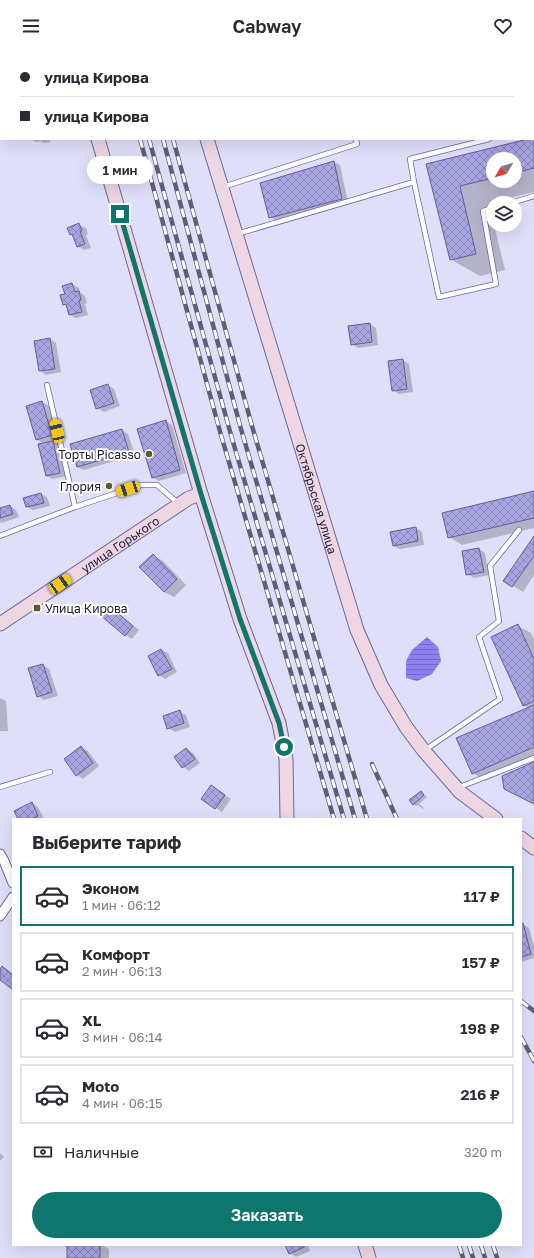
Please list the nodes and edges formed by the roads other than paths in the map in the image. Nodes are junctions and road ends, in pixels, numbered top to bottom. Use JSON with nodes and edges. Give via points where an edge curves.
{"nodes":[{"id":1,"x":98,"y":140,"type":"edge"},
{"id":2,"x":207,"y":140,"type":"edge"},
{"id":3,"x":356,"y":140,"type":"edge"},
{"id":4,"x":485,"y":140,"type":"edge"},
{"id":5,"x":414,"y":182,"type":"junction"},
{"id":6,"x":222,"y":188,"type":"junction"},
{"id":7,"x":534,"y":196,"type":"edge"},
{"id":8,"x":522,"y":200,"type":"edge"},
{"id":9,"x":486,"y":210,"type":"edge"},
{"id":10,"x":486,"y":232,"type":"edge"},
{"id":11,"x":486,"y":232,"type":"edge"},
{"id":12,"x":236,"y":234,"type":"junction"},
{"id":13,"x":47,"y":385,"type":"dead end"},
{"id":14,"x":201,"y":494,"type":"junction"},
{"id":15,"x":179,"y":504,"type":"junction"},
{"id":16,"x":76,"y":507,"type":"junction"},
{"id":17,"x":520,"y":530,"type":"dead end"},
{"id":18,"x":0,"y":536,"type":"edge"},
{"id":19,"x":0,"y":624,"type":"edge"},
{"id":20,"x":424,"y":751,"type":"junction"},
{"id":21,"x":534,"y":758,"type":"edge"},
{"id":22,"x":50,"y":772,"type":"dead end"},
{"id":23,"x":0,"y":787,"type":"edge"},
{"id":24,"x":457,"y":788,"type":"junction"},
{"id":25,"x":287,"y":818,"type":"edge"},
{"id":26,"x":495,"y":818,"type":"edge"},
{"id":27,"x":522,"y":839,"type":"edge"},
{"id":28,"x":534,"y":848,"type":"edge"},
{"id":29,"x":0,"y":854,"type":"edge"},
{"id":30,"x":12,"y":881,"type":"edge"},
{"id":31,"x":12,"y":898,"type":"edge"},
{"id":32,"x":0,"y":916,"type":"edge"},
{"id":33,"x":365,"y":1246,"type":"edge"},
{"id":34,"x":369,"y":1258,"type":"edge"}],
"edges":[{"from":1,"to":14,"type":"street"},
{"from":2,"to":6,"type":"street","name":"Октябрьская улица"},
{"from":3,"to":6,"type":"lane","via":[[357,144]]},
{"from":4,"to":5,"type":"lane","via":[[410,159]]},
{"from":5,"to":10,"type":"lane","via":[[439,297],[496,284]]},
{"from":5,"to":12,"type":"lane"},
{"from":6,"to":12,"type":"street","name":"Октябрьская улица"},
{"from":7,"to":8,"type":"lane"},
{"from":9,"to":11,"type":"lane","via":[[482,211]]},
{"from":12,"to":20,"type":"street","name":"Октябрьская улица","via":[[357,630],[380,685]]},
{"from":13,"to":16,"type":"lane"},
{"from":14,"to":15,"type":"street","name":"улица Горького"},
{"from":14,"to":25,"type":"street","via":[[240,619],[279,723],[286,759]]},
{"from":15,"to":16,"type":"lane","via":[[157,485],[141,485]]},
{"from":15,"to":19,"type":"street","name":"улица Горького"},
{"from":16,"to":18,"type":"lane"},
{"from":17,"to":20,"type":"lane","via":[[490,566],[499,621],[479,637],[500,699]]},
{"from":20,"to":24,"type":"street","name":"Октябрьская улица"},
{"from":21,"to":24,"type":"lane"},
{"from":22,"to":23,"type":"lane"},
{"from":24,"to":26,"type":"street","name":"Октябрьская улица"},
{"from":27,"to":28,"type":"street"},
{"from":29,"to":30,"type":"street"},
{"from":31,"to":32,"type":"street"},
{"from":33,"to":34,"type":"street"}]}
